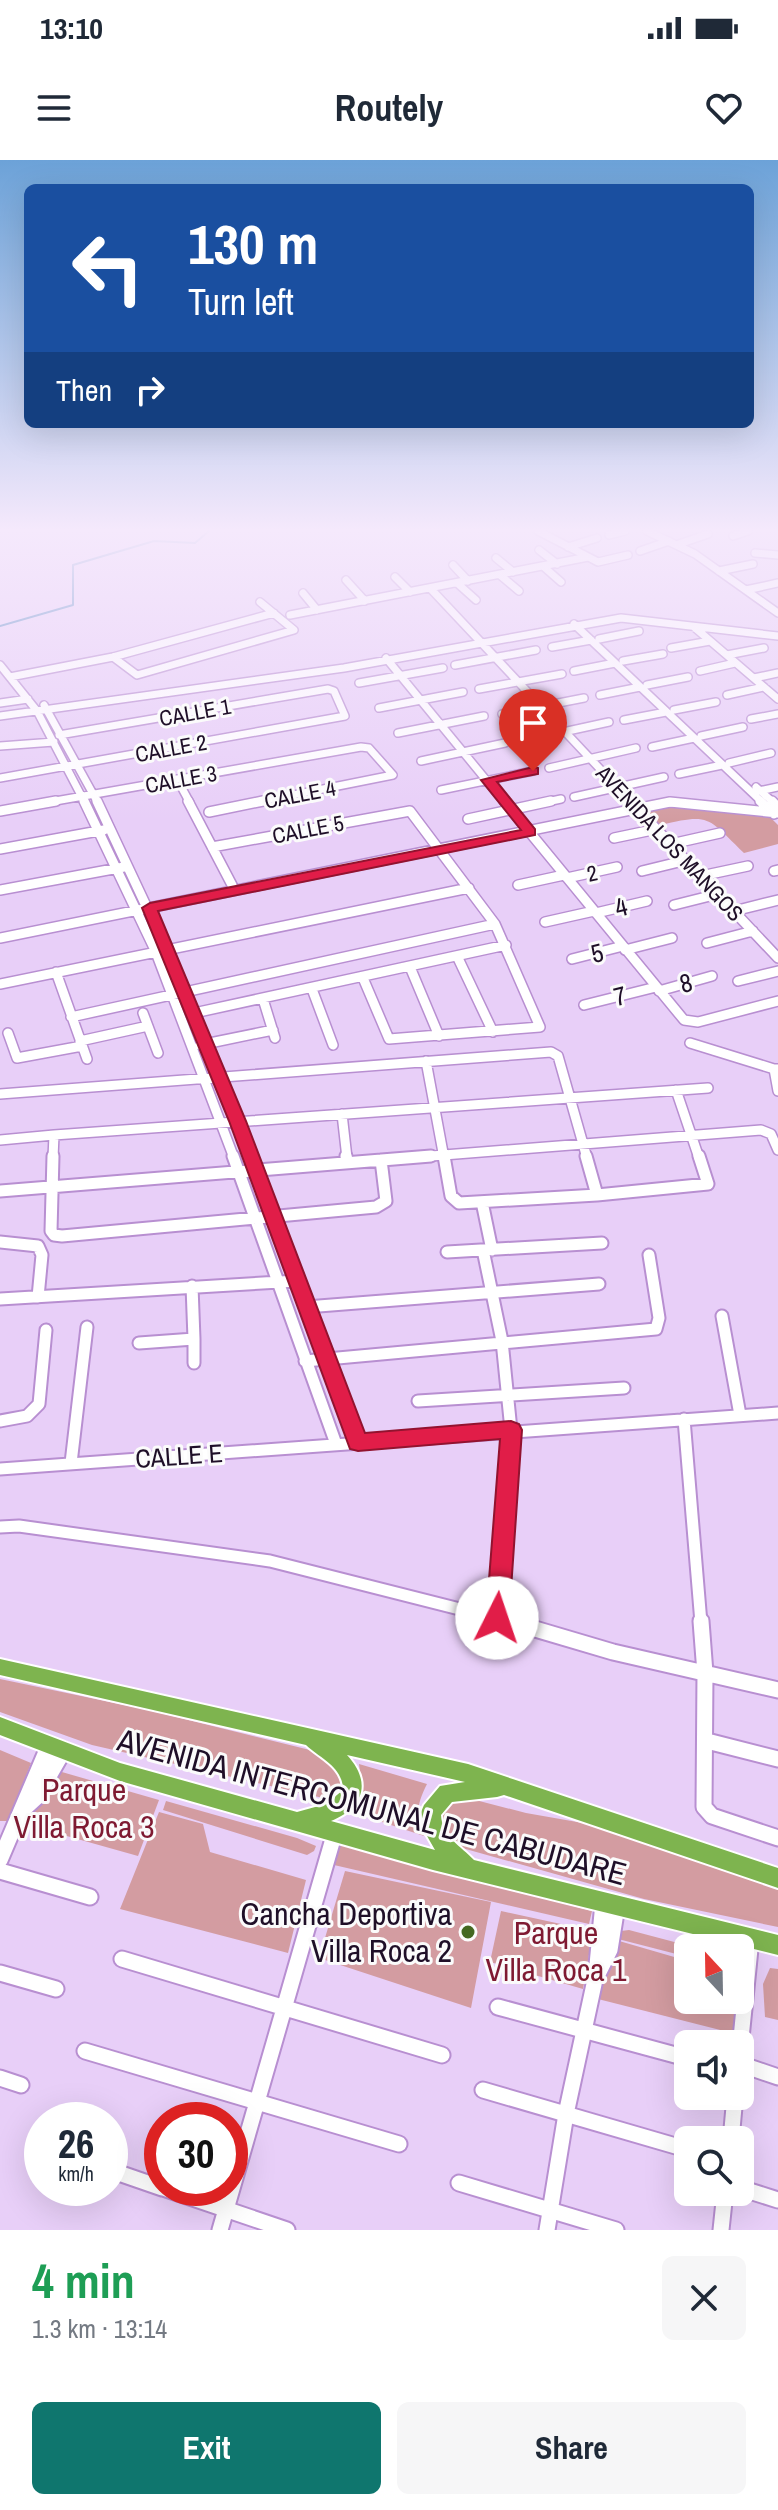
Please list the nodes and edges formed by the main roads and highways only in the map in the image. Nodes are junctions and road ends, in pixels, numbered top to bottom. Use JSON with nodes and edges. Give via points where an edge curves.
{"nodes":[{"id":1,"x":0,"y":1667,"type":"edge"},
{"id":2,"x":0,"y":1726,"type":"edge"},
{"id":3,"x":308,"y":1736,"type":"junction"},
{"id":4,"x":505,"y":1787,"type":"junction"},
{"id":5,"x":296,"y":1821,"type":"junction"},
{"id":6,"x":471,"y":1869,"type":"junction"},
{"id":7,"x":778,"y":1878,"type":"edge"},
{"id":8,"x":778,"y":1945,"type":"edge"}],
"edges":[{"from":1,"to":3,"type":"highway","name":"AVENIDA INTERCOMUNAL DE CABUDARE"},
{"from":2,"to":5,"type":"highway","name":"AVENIDA INTERCOMUNAL DE CABUDARE","via":[[120,1772]]},
{"from":3,"to":4,"type":"highway","name":"AVENIDA INTERCOMUNAL DE CABUDARE","via":[[468,1773]]},
{"from":3,"to":5,"type":"highway","via":[[347,1770],[352,1789],[331,1815]]},
{"from":4,"to":6,"type":"highway","via":[[447,1793],[431,1812],[432,1829],[441,1844]]},
{"from":4,"to":7,"type":"highway","name":"AVENIDA INTERCOMUNAL DE CABUDARE"},
{"from":5,"to":6,"type":"highway","name":"AVENIDA INTERCOMUNAL DE CABUDARE"},
{"from":6,"to":8,"type":"highway","name":"AVENIDA INTERCOMUNAL DE CABUDARE"}]}
